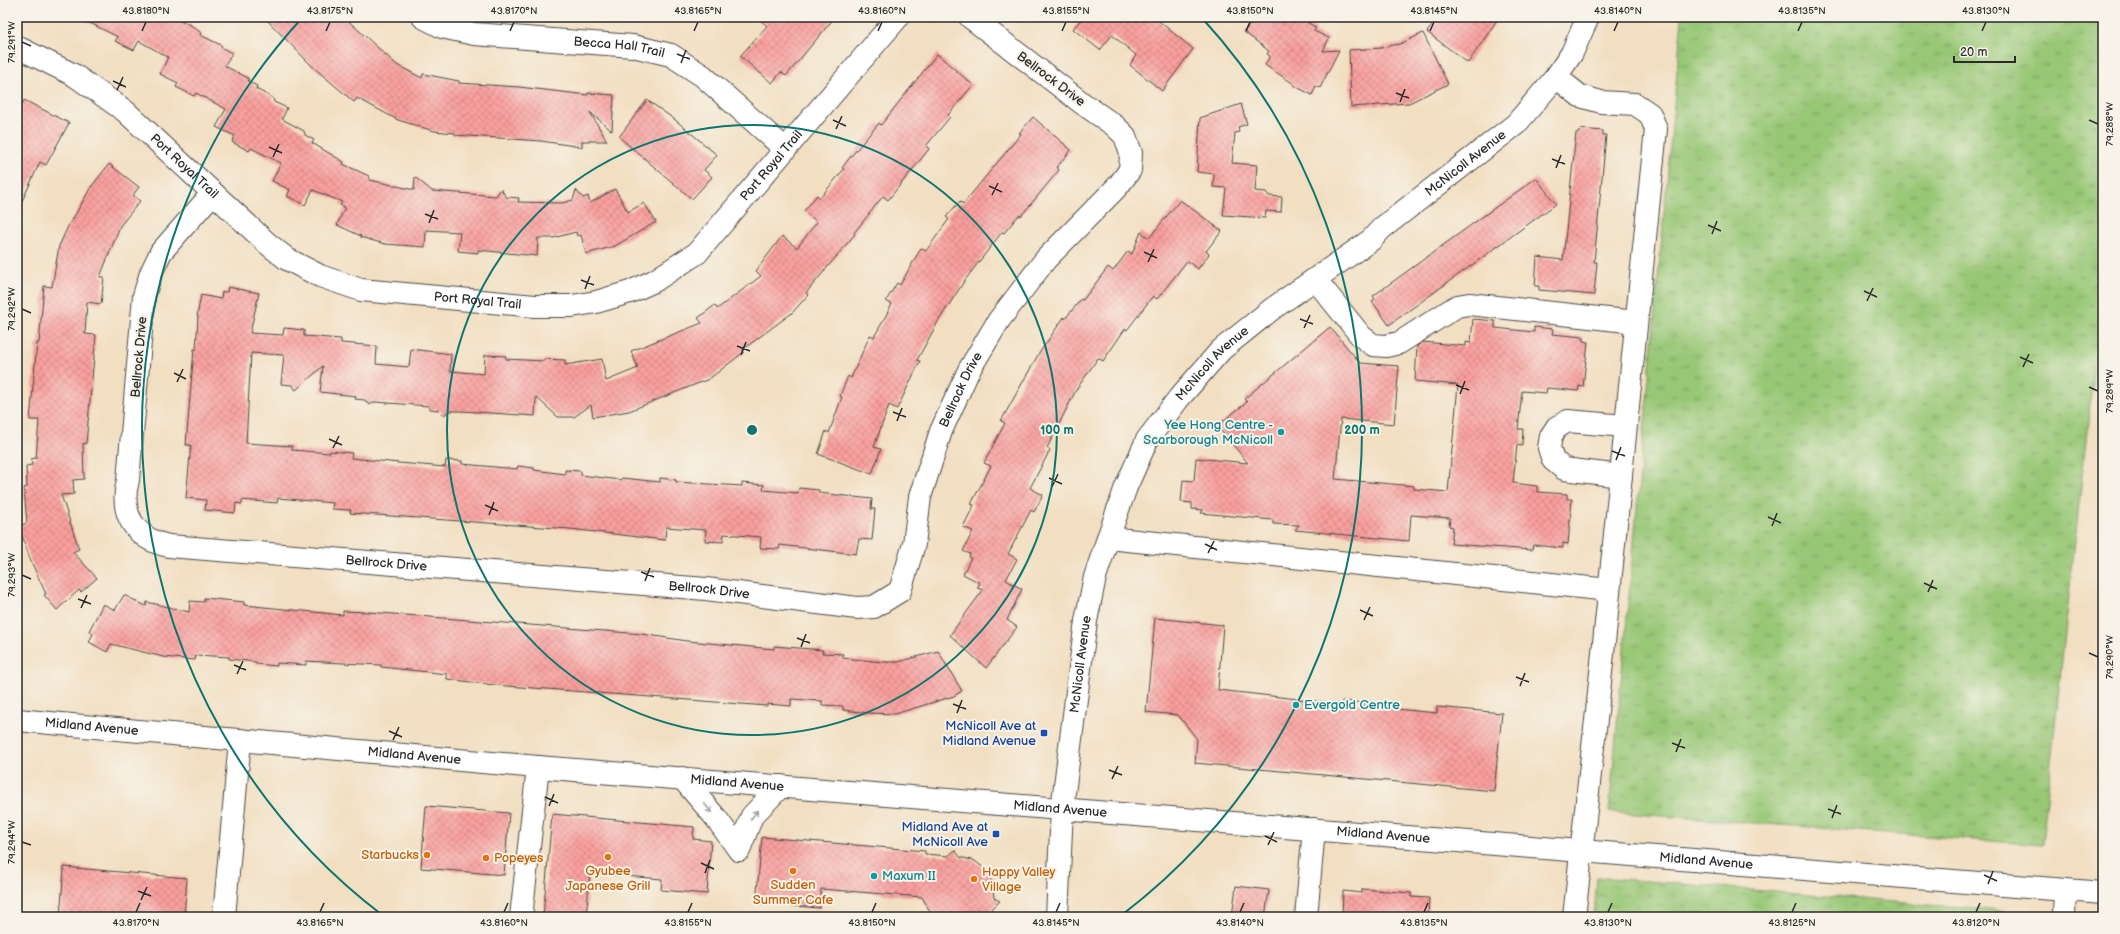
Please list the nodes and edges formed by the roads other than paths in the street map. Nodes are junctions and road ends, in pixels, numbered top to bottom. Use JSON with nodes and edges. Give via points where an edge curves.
{"nodes":[{"id":1,"x":423,"y":17,"type":"edge"},
{"id":2,"x":898,"y":17,"type":"edge"},
{"id":3,"x":970,"y":17,"type":"edge"},
{"id":4,"x":1588,"y":17,"type":"edge"},
{"id":5,"x":17,"y":46,"type":"edge"},
{"id":6,"x":1556,"y":77,"type":"junction"},
{"id":7,"x":785,"y":149,"type":"junction"},
{"id":8,"x":212,"y":194,"type":"junction"},
{"id":9,"x":1315,"y":279,"type":"junction"},
{"id":10,"x":1636,"y":322,"type":"junction"},
{"id":11,"x":1625,"y":426,"type":"junction"},
{"id":12,"x":1620,"y":476,"type":"junction"},
{"id":13,"x":1108,"y":538,"type":"junction"},
{"id":14,"x":1609,"y":590,"type":"junction"},
{"id":15,"x":17,"y":720,"type":"edge"},
{"id":16,"x":240,"y":740,"type":"junction"},
{"id":17,"x":538,"y":767,"type":"junction"},
{"id":18,"x":682,"y":778,"type":"junction"},
{"id":19,"x":780,"y":786,"type":"junction"},
{"id":20,"x":1062,"y":809,"type":"junction"},
{"id":21,"x":1314,"y":830,"type":"junction"},
{"id":22,"x":1580,"y":851,"type":"junction"},
{"id":23,"x":2065,"y":890,"type":"junction"},
{"id":24,"x":2103,"y":893,"type":"edge"},
{"id":25,"x":224,"y":917,"type":"edge"},
{"id":26,"x":521,"y":917,"type":"edge"},
{"id":27,"x":1057,"y":917,"type":"edge"},
{"id":28,"x":1306,"y":917,"type":"edge"},
{"id":29,"x":1574,"y":917,"type":"edge"},
{"id":30,"x":2064,"y":917,"type":"edge"}],
"edges":[{"from":1,"to":7,"type":"street","name":"Becca Hall Trail","via":[[442,27],[474,34],[633,46],[671,55],[703,76]]},
{"from":2,"to":7,"type":"street","name":"Port Royal Trail"},
{"from":3,"to":8,"type":"street","name":"Bellrock Drive","via":[[1116,126],[1125,136],[1131,153],[1130,170],[1118,186],[1046,259],[999,320],[972,364],[941,431],[920,497],[914,544],[900,591],[874,607],[857,608],[698,588],[170,546],[149,540],[131,522],[124,498],[131,449],[144,296],[151,273],[162,252]]},
{"from":4,"to":6,"type":"street","name":"McNicoll Avenue","via":[[1572,53]]},
{"from":5,"to":8,"type":"street","name":"Port Royal Trail","via":[[74,75],[125,111]]},
{"from":6,"to":9,"type":"street","name":"McNicoll Avenue","via":[[1516,124],[1370,240]]},
{"from":6,"to":10,"type":"street","via":[[1580,96],[1601,102],[1635,104],[1650,114],[1656,129]]},
{"from":7,"to":8,"type":"street","name":"Port Royal Trail","via":[[697,252],[654,281],[630,292],[572,306],[535,306],[361,290],[287,259]]},
{"from":9,"to":10,"type":"street","via":[[1361,336],[1373,345],[1399,343],[1457,306],[1469,304]]},
{"from":9,"to":13,"type":"street","name":"McNicoll Avenue","via":[[1221,350],[1179,398],[1147,440],[1126,487]]},
{"from":10,"to":11,"type":"street"},
{"from":11,"to":12,"type":"street"},
{"from":11,"to":12,"type":"street","via":[[1568,421],[1558,427],[1551,436],[1549,448],[1553,460],[1564,469]]},
{"from":12,"to":14,"type":"street"},
{"from":13,"to":14,"type":"street"},
{"from":13,"to":20,"type":"street","name":"McNicoll Avenue","via":[[1086,621]]},
{"from":14,"to":22,"type":"street"},
{"from":15,"to":16,"type":"street","name":"Midland Avenue"},
{"from":16,"to":17,"type":"street","name":"Midland Avenue"},
{"from":16,"to":25,"type":"street"},
{"from":17,"to":18,"type":"street","name":"Midland Avenue"},
{"from":17,"to":26,"type":"street"},
{"from":18,"to":19,"type":"street","name":"Midland Avenue"},
{"from":18,"to":19,"type":"street","one_way":true,"via":[[716,818],[738,850],[752,816]]},
{"from":19,"to":20,"type":"street","name":"Midland Avenue"},
{"from":20,"to":21,"type":"street","name":"Midland Avenue"},
{"from":20,"to":27,"type":"street","name":"McNicoll Avenue"},
{"from":21,"to":22,"type":"street","name":"Midland Avenue"},
{"from":21,"to":28,"type":"street"},
{"from":22,"to":23,"type":"street","name":"Midland Avenue"},
{"from":22,"to":29,"type":"street"},
{"from":23,"to":24,"type":"street","name":"Midland Avenue"},
{"from":23,"to":30,"type":"street"}]}
